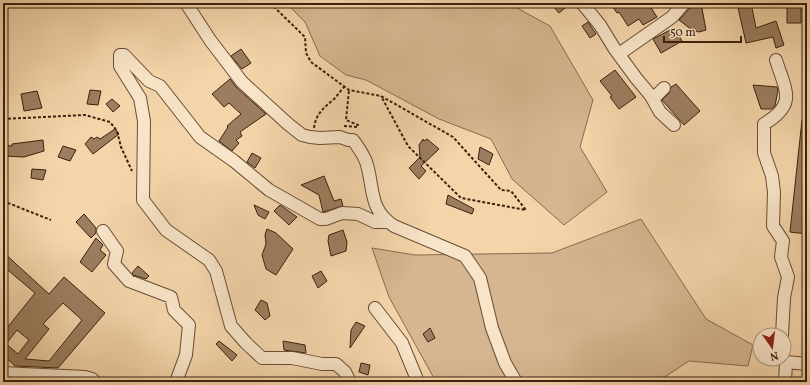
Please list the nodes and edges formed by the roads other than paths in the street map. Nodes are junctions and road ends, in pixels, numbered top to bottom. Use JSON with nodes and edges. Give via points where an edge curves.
{"nodes":[{"id":1,"x":186,"y":3,"type":"edge"},
{"id":2,"x":582,"y":3,"type":"edge"},
{"id":3,"x":684,"y":3,"type":"edge"},
{"id":4,"x":619,"y":54,"type":"junction"},
{"id":5,"x":776,"y":60,"type":"dead end"},
{"id":6,"x":664,"y":88,"type":"dead end"},
{"id":7,"x":651,"y":96,"type":"junction"},
{"id":8,"x":674,"y":125,"type":"dead end"},
{"id":9,"x":388,"y":222,"type":"junction"},
{"id":10,"x":103,"y":231,"type":"dead end"},
{"id":11,"x":375,"y":308,"type":"dead end"},
{"id":12,"x":782,"y":327,"type":"edge"},
{"id":13,"x":792,"y":362,"type":"edge"},
{"id":14,"x":807,"y":364,"type":"edge"},
{"id":15,"x":785,"y":367,"type":"edge"},
{"id":16,"x":3,"y":373,"type":"edge"},
{"id":17,"x":95,"y":382,"type":"edge"},
{"id":18,"x":176,"y":382,"type":"edge"},
{"id":19,"x":350,"y":382,"type":"edge"},
{"id":20,"x":415,"y":382,"type":"edge"},
{"id":21,"x":516,"y":382,"type":"edge"},
{"id":22,"x":785,"y":382,"type":"edge"}],
"edges":[{"from":1,"to":9,"type":"street","via":[[242,82],[288,124],[302,135],[313,138],[340,137],[353,140],[367,163],[375,206]]},
{"from":2,"to":4,"type":"street"},
{"from":3,"to":4,"type":"street","via":[[672,18]]},
{"from":4,"to":7,"type":"street"},
{"from":5,"to":12,"type":"street","via":[[787,98],[785,106],[764,124],[764,153],[772,176],[774,192],[773,226],[784,241],[781,257],[788,277]]},
{"from":6,"to":7,"type":"street","via":[[657,95]]},
{"from":7,"to":8,"type":"street","via":[[660,112]]},
{"from":9,"to":19,"type":"street","via":[[375,222],[358,214],[342,213],[326,220],[320,219],[269,190],[200,137],[160,86],[149,81],[124,55],[120,55],[120,66],[140,98],[144,121],[142,200],[166,230],[209,260],[216,271],[231,326],[262,358],[292,358],[336,364],[345,372]]},
{"from":9,"to":21,"type":"street","via":[[465,256],[480,278],[492,328],[505,363]]},
{"from":10,"to":18,"type":"street","via":[[117,250],[114,264],[129,282],[171,297],[174,310],[189,325],[186,355]]},
{"from":11,"to":20,"type":"street","via":[[402,343],[416,377]]},
{"from":13,"to":14,"type":"street"},
{"from":15,"to":22,"type":"street"},
{"from":16,"to":17,"type":"street","via":[[85,377]]}]}
